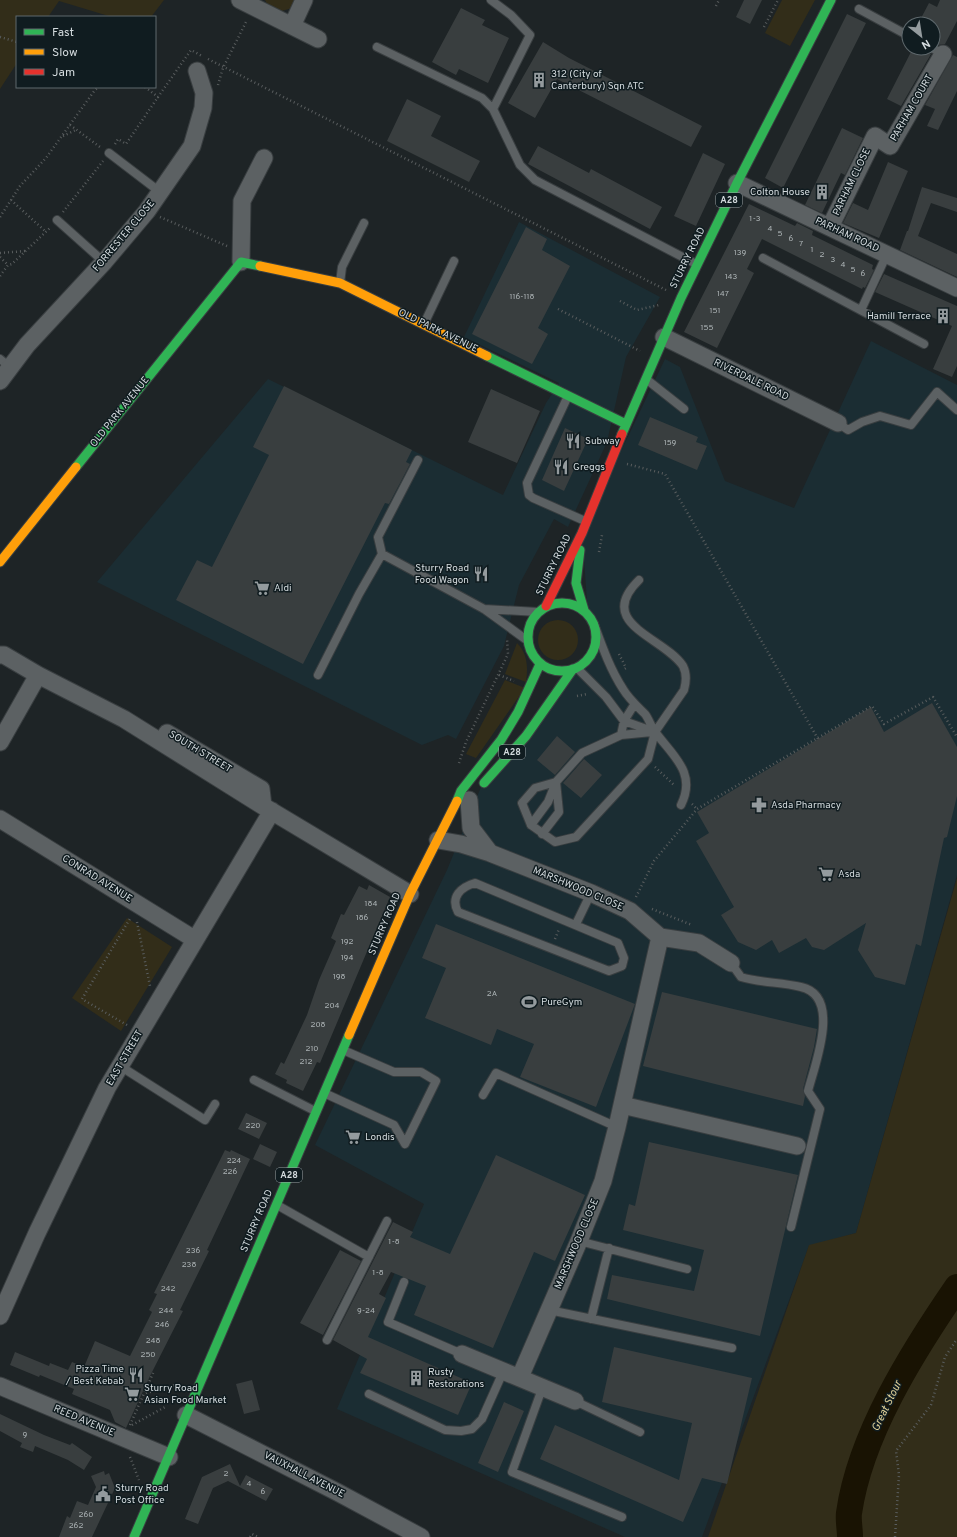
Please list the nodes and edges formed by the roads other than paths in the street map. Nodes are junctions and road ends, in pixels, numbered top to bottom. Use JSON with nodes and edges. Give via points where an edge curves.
{"nodes":[{"id":1,"x":304,"y":0,"type":"edge"},
{"id":2,"x":491,"y":0,"type":"edge"},
{"id":3,"x":831,"y":0,"type":"edge"},
{"id":4,"x":249,"y":2,"type":"edge"},
{"id":5,"x":860,"y":8,"type":"dead end"},
{"id":6,"x":292,"y":26,"type":"junction"},
{"id":7,"x":901,"y":31,"type":"edge"},
{"id":8,"x":318,"y":39,"type":"dead end"},
{"id":9,"x":377,"y":47,"type":"dead end"},
{"id":10,"x":935,"y":56,"type":"edge"},
{"id":11,"x":198,"y":71,"type":"dead end"},
{"id":12,"x":493,"y":109,"type":"junction"},
{"id":13,"x":875,"y":136,"type":"joint"},
{"id":14,"x":109,"y":153,"type":"road end"},
{"id":15,"x":264,"y":158,"type":"dead end"},
{"id":16,"x":737,"y":183,"type":"junction"},
{"id":17,"x":160,"y":192,"type":"junction"},
{"id":18,"x":57,"y":220,"type":"road end"},
{"id":19,"x":364,"y":223,"type":"dead end"},
{"id":20,"x":830,"y":227,"type":"junction"},
{"id":21,"x":887,"y":254,"type":"junction"},
{"id":22,"x":241,"y":257,"type":"junction"},
{"id":23,"x":763,"y":258,"type":"dead end"},
{"id":24,"x":454,"y":261,"type":"dead end"},
{"id":25,"x":104,"y":262,"type":"junction"},
{"id":26,"x":697,"y":264,"type":"junction"},
{"id":27,"x":340,"y":283,"type":"junction"},
{"id":28,"x":957,"y":288,"type":"edge"},
{"id":29,"x":861,"y":310,"type":"junction"},
{"id":30,"x":424,"y":324,"type":"junction"},
{"id":31,"x":664,"y":337,"type":"junction"},
{"id":32,"x":924,"y":344,"type":"dead end"},
{"id":33,"x":5,"y":363,"type":"edge"},
{"id":34,"x":646,"y":379,"type":"junction"},
{"id":35,"x":0,"y":381,"type":"edge"},
{"id":36,"x":571,"y":387,"type":"dead end"},
{"id":37,"x":568,"y":397,"type":"junction"},
{"id":38,"x":684,"y":409,"type":"dead end"},
{"id":39,"x":957,"y":410,"type":"edge"},
{"id":40,"x":838,"y":423,"type":"joint"},
{"id":41,"x":626,"y":424,"type":"junction"},
{"id":42,"x":418,"y":460,"type":"dead end"},
{"id":43,"x":586,"y":522,"type":"junction"},
{"id":44,"x":582,"y":533,"type":"junction"},
{"id":45,"x":382,"y":554,"type":"junction"},
{"id":46,"x":0,"y":562,"type":"edge"},
{"id":47,"x":639,"y":580,"type":"dead end"},
{"id":48,"x":546,"y":606,"type":"junction"},
{"id":49,"x":484,"y":608,"type":"junction"},
{"id":50,"x":584,"y":610,"type":"junction"},
{"id":51,"x":538,"y":612,"type":"junction"},
{"id":52,"x":594,"y":624,"type":"junction"},
{"id":53,"x":528,"y":641,"type":"junction"},
{"id":54,"x":0,"y":655,"type":"edge"},
{"id":55,"x":540,"y":664,"type":"junction"},
{"id":56,"x":575,"y":669,"type":"junction"},
{"id":57,"x":38,"y":675,"type":"junction"},
{"id":58,"x":318,"y":675,"type":"dead end"},
{"id":59,"x":634,"y":705,"type":"junction"},
{"id":60,"x":624,"y":721,"type":"junction"},
{"id":61,"x":655,"y":732,"type":"junction"},
{"id":62,"x":621,"y":735,"type":"junction"},
{"id":63,"x":0,"y":742,"type":"edge"},
{"id":64,"x":556,"y":782,"type":"junction"},
{"id":65,"x":469,"y":800,"type":"junction"},
{"id":66,"x":681,"y":805,"type":"dead end"},
{"id":67,"x":267,"y":809,"type":"junction"},
{"id":68,"x":0,"y":819,"type":"edge"},
{"id":69,"x":531,"y":826,"type":"junction"},
{"id":70,"x":441,"y":834,"type":"junction"},
{"id":71,"x":542,"y":834,"type":"junction"},
{"id":72,"x":490,"y":853,"type":"junction"},
{"id":73,"x":410,"y":894,"type":"junction"},
{"id":74,"x":591,"y":894,"type":"junction"},
{"id":75,"x":576,"y":924,"type":"junction"},
{"id":76,"x":660,"y":937,"type":"junction"},
{"id":77,"x":194,"y":939,"type":"junction"},
{"id":78,"x":731,"y":963,"type":"joint"},
{"id":79,"x":343,"y":1050,"type":"junction"},
{"id":80,"x":120,"y":1066,"type":"junction"},
{"id":81,"x":254,"y":1080,"type":"dead end"},
{"id":82,"x":324,"y":1093,"type":"junction"},
{"id":83,"x":483,"y":1095,"type":"dead end"},
{"id":84,"x":215,"y":1104,"type":"dead end"},
{"id":85,"x":622,"y":1105,"type":"junction"},
{"id":86,"x":316,"y":1111,"type":"junction"},
{"id":87,"x":617,"y":1127,"type":"junction"},
{"id":88,"x":797,"y":1146,"type":"dead end"},
{"id":89,"x":276,"y":1204,"type":"junction"},
{"id":90,"x":387,"y":1222,"type":"dead end"},
{"id":91,"x":791,"y":1227,"type":"dead end"},
{"id":92,"x":579,"y":1241,"type":"junction"},
{"id":93,"x":609,"y":1248,"type":"junction"},
{"id":94,"x":369,"y":1257,"type":"junction"},
{"id":95,"x":687,"y":1269,"type":"dead end"},
{"id":96,"x":404,"y":1282,"type":"dead end"},
{"id":97,"x":4,"y":1295,"type":"edge"},
{"id":98,"x":549,"y":1310,"type":"junction"},
{"id":99,"x":0,"y":1316,"type":"edge"},
{"id":100,"x":591,"y":1319,"type":"junction"},
{"id":101,"x":327,"y":1340,"type":"dead end"},
{"id":102,"x":732,"y":1348,"type":"dead end"},
{"id":103,"x":462,"y":1354,"type":"joint"},
{"id":104,"x":503,"y":1372,"type":"junction"},
{"id":105,"x":520,"y":1377,"type":"junction"},
{"id":106,"x":0,"y":1386,"type":"edge"},
{"id":107,"x":543,"y":1386,"type":"junction"},
{"id":108,"x":369,"y":1394,"type":"dead end"},
{"id":109,"x":575,"y":1401,"type":"joint"},
{"id":110,"x":186,"y":1415,"type":"junction"},
{"id":111,"x":640,"y":1432,"type":"dead end"},
{"id":112,"x":169,"y":1457,"type":"junction"},
{"id":113,"x":622,"y":1517,"type":"dead end"},
{"id":114,"x":400,"y":1532,"type":"edge"},
{"id":115,"x":134,"y":1537,"type":"edge"},
{"id":116,"x":421,"y":1537,"type":"edge"}],
"edges":[{"from":1,"to":6,"type":"street"},
{"from":2,"to":12,"type":"lane","via":[[511,15],[530,35]]},
{"from":3,"to":16,"type":"main road","name":"STURRY ROAD","number":"A28"},
{"from":4,"to":6,"type":"street"},
{"from":5,"to":7,"type":"lane"},
{"from":6,"to":8,"type":"street"},
{"from":9,"to":12,"type":"lane","via":[[482,98]]},
{"from":10,"to":13,"type":"street","name":"PARHAM COURT","via":[[890,146]]},
{"from":11,"to":17,"type":"street","name":"FORRESTER CLOSE","via":[[204,93],[203,108],[192,146]]},
{"from":12,"to":26,"type":"lane","via":[[520,165],[535,180]]},
{"from":13,"to":20,"type":"street","name":"PARHAM CLOSE"},
{"from":14,"to":17,"type":"lane"},
{"from":15,"to":22,"type":"street","via":[[242,202]]},
{"from":16,"to":20,"type":"street","name":"PARHAM ROAD"},
{"from":16,"to":26,"type":"main road","name":"STURRY ROAD","number":"A28"},
{"from":17,"to":25,"type":"street","name":"FORRESTER CLOSE"},
{"from":18,"to":25,"type":"lane"},
{"from":19,"to":27,"type":"lane","via":[[342,267]]},
{"from":20,"to":21,"type":"street","name":"PARHAM ROAD"},
{"from":21,"to":28,"type":"street","name":"PARHAM ROAD"},
{"from":21,"to":29,"type":"lane"},
{"from":22,"to":27,"type":"main road","name":"OLD PARK AVENUE"},
{"from":22,"to":46,"type":"main road","name":"OLD PARK AVENUE"},
{"from":23,"to":29,"type":"lane"},
{"from":24,"to":30,"type":"lane"},
{"from":25,"to":33,"type":"street","name":"FORRESTER CLOSE","via":[[27,345]]},
{"from":26,"to":31,"type":"main road","name":"STURRY ROAD","number":"A28"},
{"from":27,"to":30,"type":"main road","name":"OLD PARK AVENUE"},
{"from":29,"to":32,"type":"lane"},
{"from":30,"to":37,"type":"main road","name":"OLD PARK AVENUE"},
{"from":31,"to":34,"type":"main road","name":"STURRY ROAD","number":"A28"},
{"from":31,"to":40,"type":"street","name":"RIVERDALE ROAD"},
{"from":33,"to":35,"type":"street","name":"FORRESTER CLOSE"},
{"from":34,"to":38,"type":"lane"},
{"from":34,"to":41,"type":"main road","name":"STURRY ROAD","number":"A28"},
{"from":36,"to":37,"type":"lane"},
{"from":37,"to":41,"type":"main road","name":"OLD PARK AVENUE"},
{"from":37,"to":43,"type":"lane","via":[[527,483],[529,495],[533,498]]},
{"from":39,"to":40,"type":"lane","via":[[937,392],[911,425],[880,416],[848,430]]},
{"from":41,"to":43,"type":"main road","name":"STURRY ROAD","number":"A28"},
{"from":42,"to":45,"type":"lane","via":[[378,537]]},
{"from":43,"to":44,"type":"main road","name":"STURRY ROAD","number":"A28"},
{"from":44,"to":48,"type":"main road","name":"STURRY ROAD","number":"A28"},
{"from":44,"to":50,"type":"main road","name":"STURRY ROAD","number":"A28","via":[[576,583]]},
{"from":45,"to":49,"type":"lane"},
{"from":45,"to":58,"type":"lane"},
{"from":47,"to":61,"type":"lane","via":[[626,597],[624,605],[627,617],[645,636],[684,667],[686,676],[680,698]]},
{"from":48,"to":50,"type":"main road","name":"STURRY ROAD","number":"A28","via":[[566,602]]},
{"from":48,"to":51,"type":"main road","name":"STURRY ROAD","number":"A28"},
{"from":49,"to":51,"type":"lane"},
{"from":49,"to":53,"type":"lane"},
{"from":50,"to":52,"type":"main road","name":"STURRY ROAD","number":"A28"},
{"from":51,"to":53,"type":"main road","name":"STURRY ROAD","number":"A28","via":[[530,625]]},
{"from":52,"to":56,"type":"main road","name":"STURRY ROAD","number":"A28","via":[[597,639],[594,650],[588,660]]},
{"from":52,"to":59,"type":"lane","via":[[602,648],[622,688]]},
{"from":53,"to":55,"type":"main road","via":[[534,657]]},
{"from":54,"to":57,"type":"street","name":"SOUTH STREET"},
{"from":55,"to":56,"type":"main road","via":[[562,671]]},
{"from":55,"to":70,"type":"main road","name":"STURRY ROAD","number":"A28","via":[[514,718],[501,740],[461,791]]},
{"from":56,"to":60,"type":"lane","via":[[606,697]]},
{"from":56,"to":65,"type":"main road","name":"STURRY ROAD","number":"A28","via":[[526,736]]},
{"from":57,"to":63,"type":"street"},
{"from":57,"to":67,"type":"street","name":"SOUTH STREET","via":[[124,719]]},
{"from":59,"to":60,"type":"lane"},
{"from":59,"to":61,"type":"lane","via":[[646,715]]},
{"from":60,"to":61,"type":"lane"},
{"from":60,"to":62,"type":"lane"},
{"from":61,"to":62,"type":"lane"},
{"from":61,"to":66,"type":"lane","via":[[685,772],[685,796]]},
{"from":61,"to":71,"type":"lane","via":[[648,759],[576,838],[555,842]]},
{"from":62,"to":64,"type":"lane","via":[[582,753]]},
{"from":64,"to":69,"type":"lane","via":[[548,802]]},
{"from":64,"to":69,"type":"lane","via":[[535,788],[522,803]]},
{"from":64,"to":71,"type":"lane","via":[[560,812]]},
{"from":65,"to":70,"type":"main road","name":"STURRY ROAD","number":"A28"},
{"from":65,"to":72,"type":"street","via":[[471,828]]},
{"from":67,"to":73,"type":"street","name":"SOUTH STREET"},
{"from":67,"to":77,"type":"street","name":"EAST STREET"},
{"from":68,"to":77,"type":"street","name":"CONRAD AVENUE","via":[[133,906]]},
{"from":69,"to":71,"type":"lane"},
{"from":70,"to":72,"type":"street","name":"MARSHWOOD CLOSE","via":[[461,844]]},
{"from":70,"to":73,"type":"main road","name":"STURRY ROAD","number":"A28"},
{"from":72,"to":74,"type":"street","name":"MARSHWOOD CLOSE"},
{"from":73,"to":79,"type":"main road","name":"STURRY ROAD","number":"A28"},
{"from":74,"to":75,"type":"lane"},
{"from":74,"to":76,"type":"street","name":"MARSHWOOD CLOSE","via":[[630,911]]},
{"from":75,"to":75,"type":"lane","via":[[475,883],[461,888],[456,896],[458,912],[610,971],[622,966],[624,958],[618,943]]},
{"from":76,"to":78,"type":"street","via":[[699,943]]},
{"from":76,"to":85,"type":"street","name":"MARSHWOOD CLOSE"},
{"from":77,"to":80,"type":"street","name":"EAST STREET"},
{"from":78,"to":91,"type":"lane","via":[[741,977],[769,984],[802,987],[820,999],[823,1013],[821,1043],[808,1091],[820,1109]]},
{"from":79,"to":82,"type":"main road","name":"STURRY ROAD","number":"A28"},
{"from":79,"to":82,"type":"lane","via":[[394,1072],[421,1072],[436,1081],[405,1144],[394,1125]]},
{"from":80,"to":84,"type":"lane","via":[[205,1120]]},
{"from":80,"to":97,"type":"street","name":"EAST STREET"},
{"from":81,"to":86,"type":"lane"},
{"from":82,"to":86,"type":"main road","name":"STURRY ROAD","number":"A28"},
{"from":83,"to":87,"type":"lane","via":[[496,1073]]},
{"from":85,"to":87,"type":"street","name":"MARSHWOOD CLOSE"},
{"from":85,"to":88,"type":"street"},
{"from":86,"to":89,"type":"main road","name":"STURRY ROAD","number":"A28"},
{"from":87,"to":92,"type":"street","name":"MARSHWOOD CLOSE","via":[[603,1181]]},
{"from":89,"to":94,"type":"lane"},
{"from":89,"to":110,"type":"main road","name":"STURRY ROAD","number":"A28"},
{"from":90,"to":94,"type":"lane"},
{"from":92,"to":93,"type":"lane"},
{"from":92,"to":98,"type":"street","name":"MARSHWOOD CLOSE"},
{"from":93,"to":95,"type":"lane"},
{"from":93,"to":100,"type":"lane"},
{"from":94,"to":101,"type":"lane"},
{"from":96,"to":103,"type":"lane","via":[[388,1322]]},
{"from":97,"to":99,"type":"street","name":"EAST STREET"},
{"from":98,"to":100,"type":"lane"},
{"from":98,"to":105,"type":"street","name":"MARSHWOOD CLOSE"},
{"from":100,"to":102,"type":"lane"},
{"from":103,"to":104,"type":"street"},
{"from":104,"to":105,"type":"street"},
{"from":104,"to":108,"type":"lane","via":[[482,1420],[472,1429],[461,1432],[445,1430]]},
{"from":105,"to":107,"type":"street"},
{"from":106,"to":112,"type":"street","name":"REED AVENUE","via":[[126,1432]]},
{"from":107,"to":109,"type":"street"},
{"from":107,"to":113,"type":"lane","via":[[512,1472]]},
{"from":109,"to":111,"type":"lane"},
{"from":110,"to":112,"type":"main road","name":"STURRY ROAD","number":"A28"},
{"from":110,"to":114,"type":"street","name":"VAUXHALL AVENUE","via":[[337,1492]]},
{"from":112,"to":115,"type":"main road","name":"STURRY ROAD","number":"A28"},
{"from":114,"to":116,"type":"street","name":"VAUXHALL AVENUE"}]}
